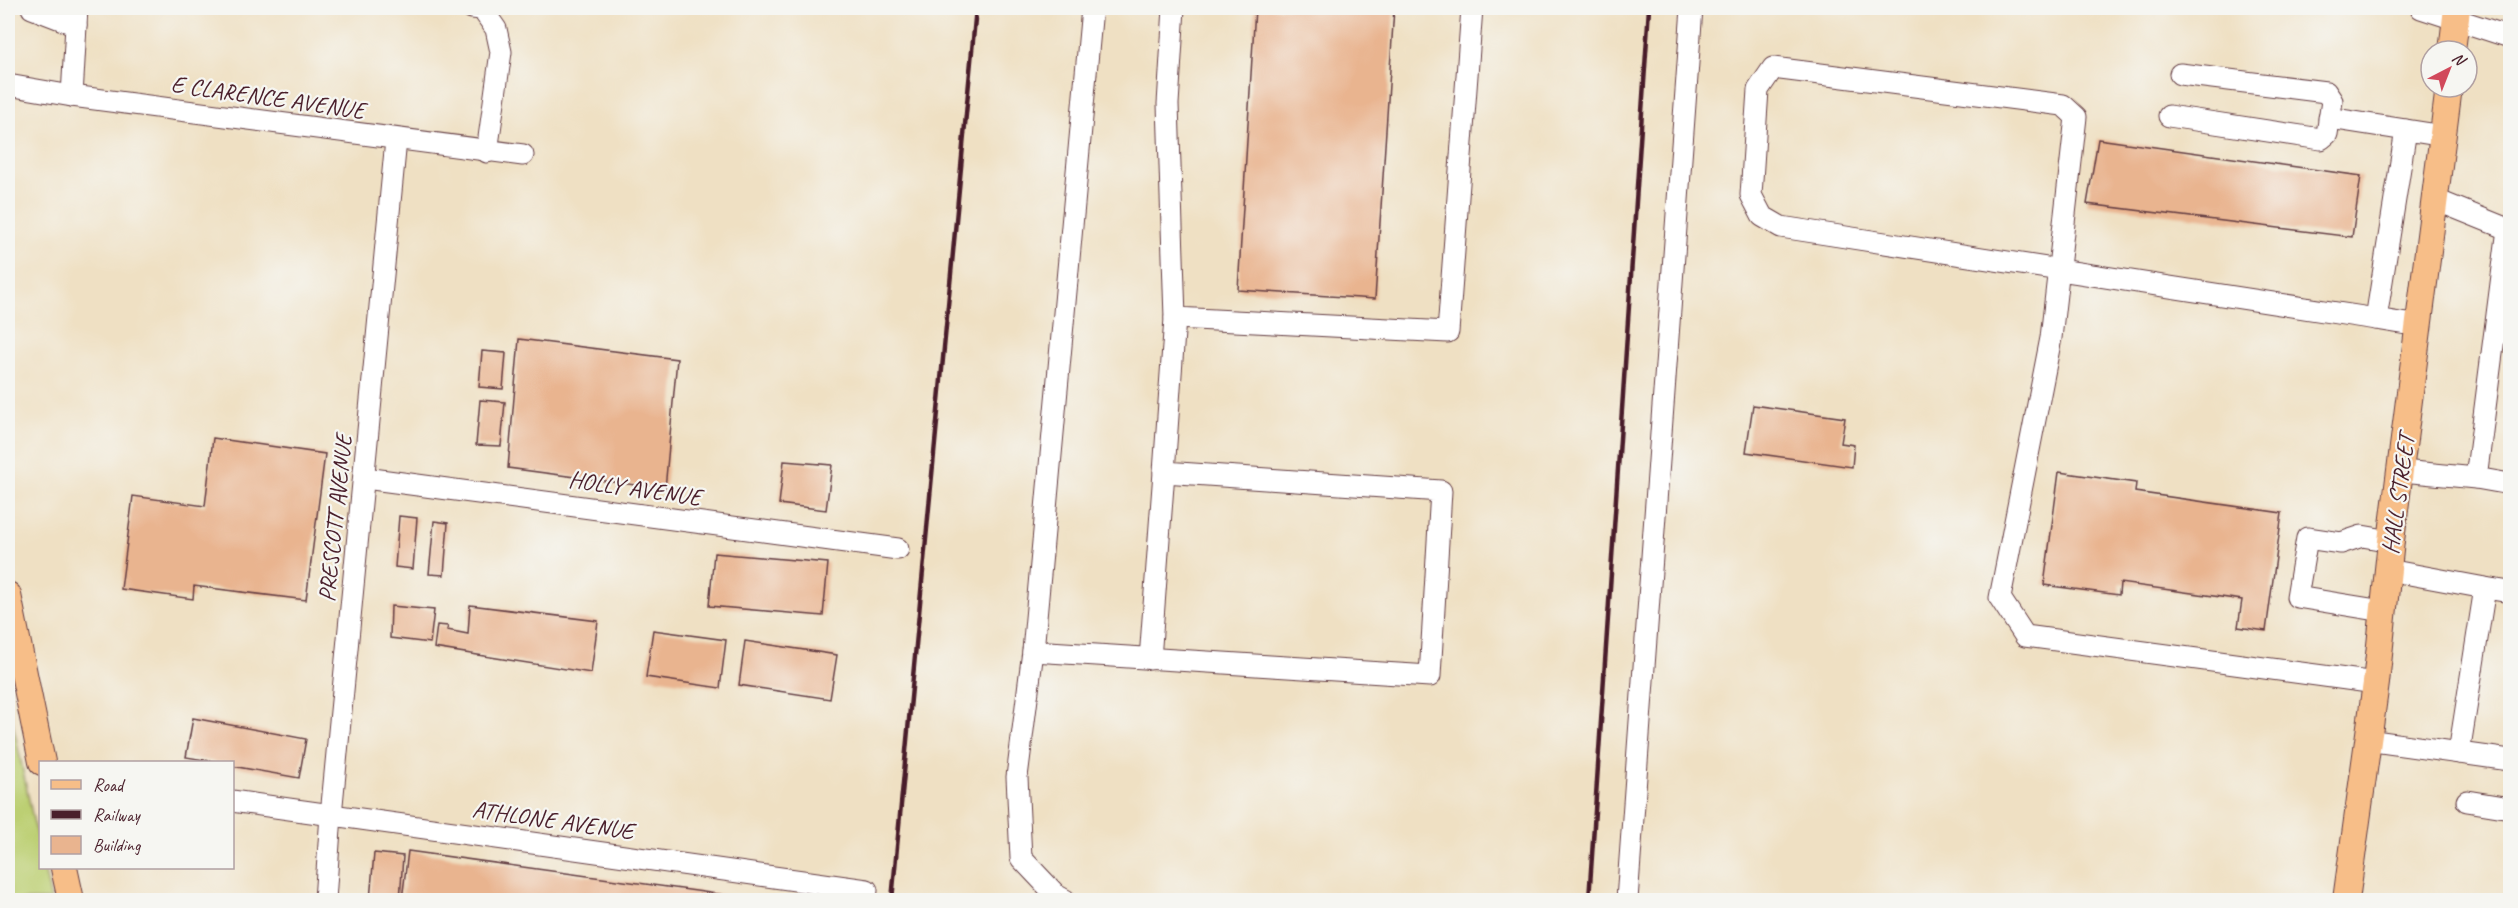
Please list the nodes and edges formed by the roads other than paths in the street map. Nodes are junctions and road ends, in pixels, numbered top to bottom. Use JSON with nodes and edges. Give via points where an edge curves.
{"nodes":[{"id":1,"x":32,"y":8,"type":"edge"},
{"id":2,"x":479,"y":8,"type":"edge"},
{"id":3,"x":1092,"y":8,"type":"edge"},
{"id":4,"x":1174,"y":8,"type":"edge"},
{"id":5,"x":1472,"y":8,"type":"edge"},
{"id":6,"x":1692,"y":8,"type":"edge"},
{"id":7,"x":2421,"y":8,"type":"edge"},
{"id":8,"x":2456,"y":12,"type":"edge"},
{"id":9,"x":77,"y":16,"type":"edge"},
{"id":10,"x":2511,"y":37,"type":"edge"},
{"id":11,"x":2453,"y":39,"type":"edge"},
{"id":12,"x":2180,"y":74,"type":"dead end"},
{"id":13,"x":8,"y":85,"type":"edge"},
{"id":14,"x":72,"y":96,"type":"junction"},
{"id":15,"x":2448,"y":99,"type":"edge"},
{"id":16,"x":2169,"y":116,"type":"dead end"},
{"id":17,"x":2329,"y":118,"type":"junction"},
{"id":18,"x":2406,"y":130,"type":"junction"},
{"id":19,"x":2444,"y":136,"type":"junction"},
{"id":20,"x":396,"y":140,"type":"junction"},
{"id":21,"x":487,"y":152,"type":"junction"},
{"id":22,"x":523,"y":155,"type":"dead end"},
{"id":23,"x":2436,"y":200,"type":"junction"},
{"id":24,"x":2509,"y":230,"type":"edge"},
{"id":25,"x":2060,"y":271,"type":"junction"},
{"id":26,"x":1175,"y":318,"type":"junction"},
{"id":27,"x":2376,"y":319,"type":"junction"},
{"id":28,"x":2419,"y":326,"type":"junction"},
{"id":29,"x":2402,"y":471,"type":"junction"},
{"id":30,"x":1164,"y":472,"type":"junction"},
{"id":31,"x":365,"y":478,"type":"junction"},
{"id":32,"x":2476,"y":478,"type":"junction"},
{"id":33,"x":2511,"y":484,"type":"edge"},
{"id":34,"x":2391,"y":540,"type":"junction"},
{"id":35,"x":898,"y":549,"type":"dead end"},
{"id":36,"x":2388,"y":570,"type":"junction"},
{"id":37,"x":2485,"y":588,"type":"junction"},
{"id":38,"x":2511,"y":592,"type":"edge"},
{"id":39,"x":8,"y":595,"type":"edge"},
{"id":40,"x":2383,"y":611,"type":"junction"},
{"id":41,"x":1033,"y":651,"type":"junction"},
{"id":42,"x":1150,"y":658,"type":"junction"},
{"id":43,"x":2376,"y":683,"type":"junction"},
{"id":44,"x":2367,"y":740,"type":"junction"},
{"id":45,"x":2459,"y":753,"type":"junction"},
{"id":46,"x":2511,"y":760,"type":"edge"},
{"id":47,"x":42,"y":761,"type":"edge"},
{"id":48,"x":234,"y":801,"type":"edge"},
{"id":49,"x":2467,"y":801,"type":"dead end"},
{"id":50,"x":2511,"y":808,"type":"edge"},
{"id":51,"x":332,"y":814,"type":"junction"},
{"id":52,"x":64,"y":869,"type":"edge"},
{"id":53,"x":867,"y":895,"type":"edge"},
{"id":54,"x":71,"y":900,"type":"edge"},
{"id":55,"x":325,"y":900,"type":"edge"},
{"id":56,"x":1065,"y":900,"type":"edge"},
{"id":57,"x":1627,"y":900,"type":"edge"},
{"id":58,"x":2346,"y":900,"type":"edge"}],
"edges":[{"from":1,"to":9,"type":"street"},
{"from":2,"to":21,"type":"street","via":[[496,29],[501,52]]},
{"from":3,"to":41,"type":"street"},
{"from":4,"to":26,"type":"street","via":[[1168,104]]},
{"from":5,"to":26,"type":"street","via":[[1448,332]]},
{"from":6,"to":57,"type":"street"},
{"from":7,"to":8,"type":"street"},
{"from":8,"to":10,"type":"street"},
{"from":8,"to":11,"type":"main road"},
{"from":9,"to":14,"type":"street"},
{"from":12,"to":17,"type":"street","via":[[2326,92],[2332,101]]},
{"from":13,"to":14,"type":"street","name":"E CLARENCE AVENUE"},
{"from":14,"to":20,"type":"street","name":"E CLARENCE AVENUE"},
{"from":15,"to":19,"type":"main road","name":"HALL STREET"},
{"from":16,"to":17,"type":"street","via":[[2321,139],[2327,134]]},
{"from":17,"to":18,"type":"street"},
{"from":18,"to":19,"type":"street"},
{"from":18,"to":27,"type":"street"},
{"from":19,"to":23,"type":"main road","name":"HALL STREET"},
{"from":20,"to":21,"type":"street","name":"E CLARENCE AVENUE"},
{"from":20,"to":31,"type":"street","name":"PRESCOTT AVENUE"},
{"from":21,"to":22,"type":"street","name":"E CLARENCE AVENUE"},
{"from":23,"to":24,"type":"street"},
{"from":23,"to":28,"type":"main road","name":"HALL STREET"},
{"from":24,"to":32,"type":"street"},
{"from":25,"to":25,"type":"street","via":[[1781,228],[1762,216],[1751,195],[1758,90],[1773,68],[2063,105],[2076,117]]},
{"from":25,"to":27,"type":"street"},
{"from":25,"to":43,"type":"street","via":[[2000,598],[2025,636]]},
{"from":26,"to":30,"type":"street"},
{"from":27,"to":28,"type":"street"},
{"from":28,"to":29,"type":"main road","name":"HALL STREET"},
{"from":29,"to":32,"type":"street"},
{"from":29,"to":34,"type":"main road","name":"HALL STREET"},
{"from":30,"to":42,"type":"street"},
{"from":30,"to":42,"type":"street","via":[[1441,491],[1430,676]]},
{"from":31,"to":35,"type":"street","name":"HOLLY AVENUE"},
{"from":31,"to":51,"type":"street","name":"PRESCOTT AVENUE"},
{"from":32,"to":33,"type":"street"},
{"from":34,"to":36,"type":"main road","name":"HALL STREET"},
{"from":34,"to":40,"type":"street","via":[[2362,536],[2341,543],[2307,538],[2297,597]]},
{"from":36,"to":37,"type":"street"},
{"from":36,"to":40,"type":"main road","name":"HALL STREET"},
{"from":37,"to":38,"type":"street"},
{"from":37,"to":45,"type":"street"},
{"from":39,"to":47,"type":"main road"},
{"from":40,"to":43,"type":"main road","name":"HALL STREET"},
{"from":41,"to":42,"type":"street"},
{"from":41,"to":56,"type":"street","via":[[1017,777],[1022,858]]},
{"from":43,"to":44,"type":"main road","name":"HALL STREET"},
{"from":44,"to":45,"type":"street"},
{"from":44,"to":58,"type":"main road","name":"HALL STREET"},
{"from":45,"to":46,"type":"street"},
{"from":48,"to":51,"type":"street","name":"ATHLONE AVENUE"},
{"from":49,"to":50,"type":"street"},
{"from":51,"to":53,"type":"street","name":"ATHLONE AVENUE"},
{"from":51,"to":55,"type":"street","name":"PRESCOTT AVENUE"},
{"from":52,"to":54,"type":"main road"}]}
